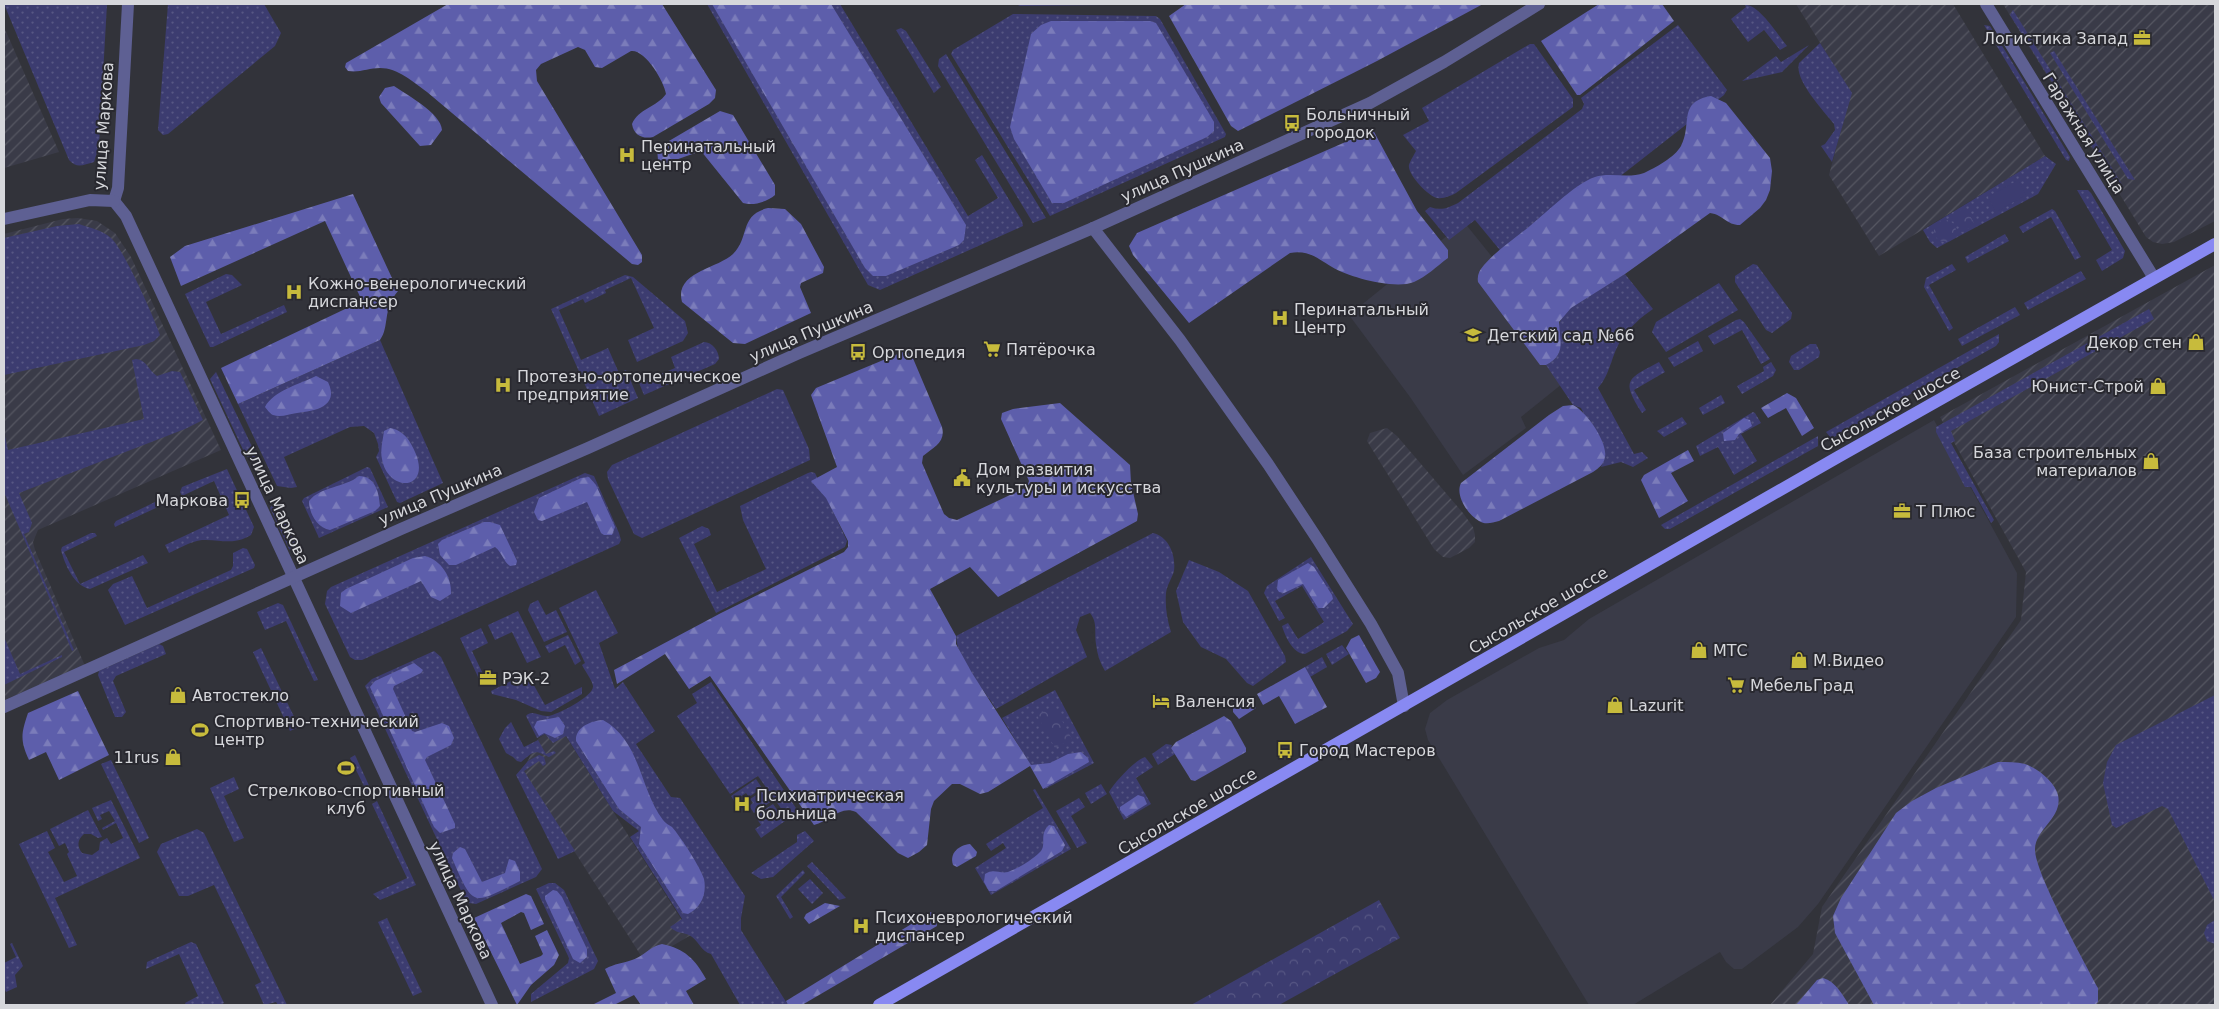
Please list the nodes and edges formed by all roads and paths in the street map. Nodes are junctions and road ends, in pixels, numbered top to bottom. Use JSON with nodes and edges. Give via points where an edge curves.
{"nodes":[{"id":1,"x":128,"y":4,"type":"edge"},
{"id":2,"x":1539,"y":4,"type":"edge"},
{"id":3,"x":1986,"y":4,"type":"edge"},
{"id":4,"x":114,"y":201,"type":"junction"},
{"id":5,"x":4,"y":219,"type":"edge"},
{"id":6,"x":1093,"y":228,"type":"junction"},
{"id":7,"x":2215,"y":244,"type":"edge"},
{"id":8,"x":2154,"y":278,"type":"junction"},
{"id":9,"x":294,"y":577,"type":"junction"},
{"id":10,"x":1404,"y":706,"type":"junction"},
{"id":11,"x":4,"y":707,"type":"edge"},
{"id":12,"x":492,"y":1005,"type":"edge"},
{"id":13,"x":879,"y":1005,"type":"edge"}],
"edges":[{"from":1,"to":4,"type":"street","name":"улица Маркова","via":[[118,188]]},
{"from":2,"to":6,"type":"street","name":"улица Пушкина","via":[[1389,94]]},
{"from":3,"to":8,"type":"street","name":"Гаражная улица"},
{"from":4,"to":5,"type":"street","via":[[90,200]]},
{"from":4,"to":9,"type":"street","name":"улица Маркова","via":[[126,216]]},
{"from":6,"to":9,"type":"street","name":"улица Пушкина","via":[[743,378]]},
{"from":6,"to":10,"type":"street","via":[[1180,340],[1298,510],[1371,624],[1398,673]]},
{"from":7,"to":8,"type":"main road","name":"Сысольское шоссе"},
{"from":8,"to":10,"type":"main road","name":"Сысольское шоссе"},
{"from":9,"to":11,"type":"street","name":"улица Пушкина"},
{"from":9,"to":12,"type":"street","name":"улица Маркова"},
{"from":10,"to":13,"type":"main road","name":"Сысольское шоссе"}]}
